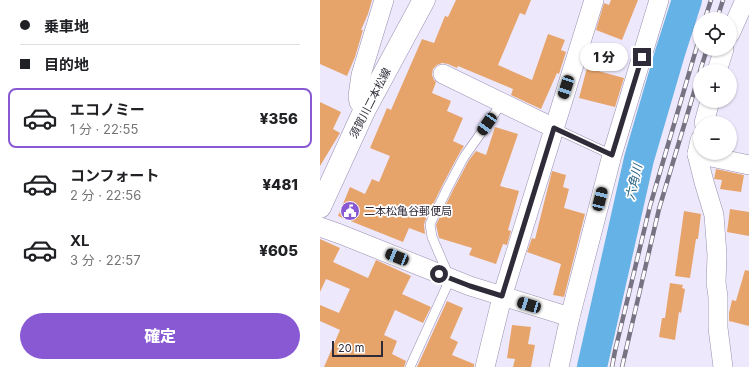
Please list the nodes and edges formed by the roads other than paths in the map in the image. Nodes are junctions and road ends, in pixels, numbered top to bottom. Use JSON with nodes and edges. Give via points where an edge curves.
{"nodes":[{"id":1,"x":384,"y":0,"type":"edge"},
{"id":2,"x":424,"y":0,"type":"edge"},
{"id":3,"x":594,"y":0,"type":"edge"},
{"id":4,"x":660,"y":0,"type":"edge"},
{"id":5,"x":745,"y":5,"type":"edge"},
{"id":6,"x":737,"y":20,"type":"edge"},
{"id":7,"x":443,"y":74,"type":"dead end"},
{"id":8,"x":502,"y":103,"type":"junction"},
{"id":9,"x":366,"y":109,"type":"junction"},
{"id":10,"x":554,"y":128,"type":"junction"},
{"id":11,"x":612,"y":155,"type":"junction"},
{"id":12,"x":700,"y":160,"type":"edge"},
{"id":13,"x":735,"y":160,"type":"edge"},
{"id":14,"x":749,"y":165,"type":"edge"},
{"id":15,"x":320,"y":207,"type":"edge"},
{"id":16,"x":320,"y":227,"type":"edge"},
{"id":17,"x":450,"y":279,"type":"junction"},
{"id":18,"x":502,"y":296,"type":"junction"},
{"id":19,"x":570,"y":317,"type":"junction"},
{"id":20,"x":410,"y":367,"type":"edge"},
{"id":21,"x":485,"y":367,"type":"edge"},
{"id":22,"x":559,"y":367,"type":"edge"},
{"id":23,"x":722,"y":367,"type":"edge"}],
"edges":[{"from":1,"to":9,"type":"street","via":[[361,75],[358,96],[359,102]]},
{"from":2,"to":9,"type":"main road","name":"須賀川二本松線"},
{"from":3,"to":10,"type":"street"},
{"from":4,"to":11,"type":"street"},
{"from":5,"to":6,"type":"street"},
{"from":7,"to":8,"type":"street"},
{"from":8,"to":10,"type":"street"},
{"from":8,"to":17,"type":"lane","via":[[464,157],[430,224],[432,237]]},
{"from":9,"to":15,"type":"main road","name":"須賀川二本松線"},
{"from":10,"to":11,"type":"lane"},
{"from":10,"to":18,"type":"street"},
{"from":11,"to":19,"type":"street"},
{"from":12,"to":23,"type":"street","via":[[714,215]]},
{"from":13,"to":14,"type":"street"},
{"from":16,"to":17,"type":"street"},
{"from":17,"to":18,"type":"street"},
{"from":17,"to":20,"type":"lane"},
{"from":18,"to":19,"type":"street"},
{"from":18,"to":21,"type":"street"},
{"from":19,"to":22,"type":"street"}]}
